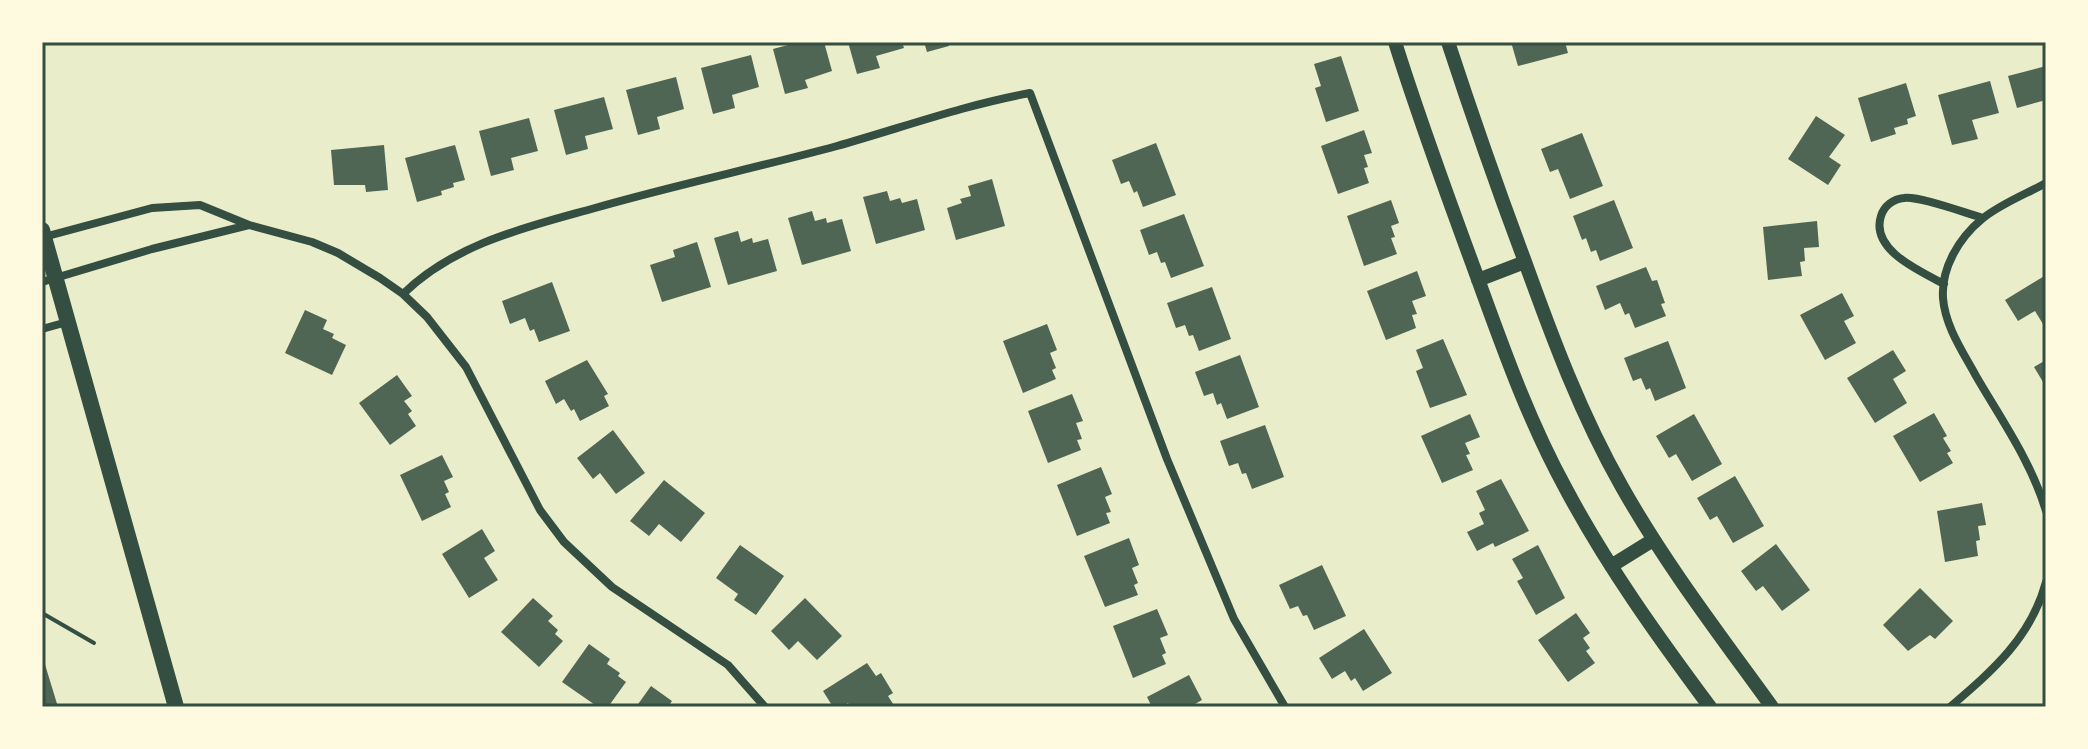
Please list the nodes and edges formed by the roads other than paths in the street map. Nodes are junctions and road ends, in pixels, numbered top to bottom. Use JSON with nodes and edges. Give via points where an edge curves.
{"nodes":[{"id":1,"x":1395,"y":42,"type":"edge"},
{"id":2,"x":1448,"y":42,"type":"edge"},
{"id":3,"x":2046,"y":183,"type":"edge"},
{"id":4,"x":1983,"y":218,"type":"junction"},
{"id":5,"x":249,"y":225,"type":"junction"},
{"id":6,"x":43,"y":233,"type":"edge"},
{"id":7,"x":1525,"y":262,"type":"junction"},
{"id":8,"x":48,"y":280,"type":"edge"},
{"id":9,"x":1478,"y":280,"type":"junction"},
{"id":10,"x":1944,"y":284,"type":"junction"},
{"id":11,"x":403,"y":294,"type":"junction"},
{"id":12,"x":67,"y":322,"type":"junction"},
{"id":13,"x":42,"y":329,"type":"edge"},
{"id":14,"x":2046,"y":511,"type":"edge"},
{"id":15,"x":1653,"y":540,"type":"junction"},
{"id":16,"x":1611,"y":566,"type":"junction"},
{"id":17,"x":2046,"y":582,"type":"edge"},
{"id":18,"x":176,"y":707,"type":"edge"},
{"id":19,"x":765,"y":707,"type":"edge"},
{"id":20,"x":1285,"y":707,"type":"edge"},
{"id":21,"x":1710,"y":707,"type":"edge"},
{"id":22,"x":1772,"y":707,"type":"edge"},
{"id":23,"x":1950,"y":707,"type":"edge"}],
"edges":[{"from":1,"to":9,"type":"street"},
{"from":2,"to":7,"type":"street"},
{"from":3,"to":4,"type":"street"},
{"from":4,"to":10,"type":"street","via":[[1957,247]]},
{"from":4,"to":10,"type":"street","via":[[1908,197],[1883,210],[1879,227],[1884,243]]},
{"from":5,"to":6,"type":"street","via":[[200,205],[152,208]]},
{"from":5,"to":8,"type":"street"},
{"from":5,"to":11,"type":"street","via":[[338,253]]},
{"from":6,"to":8,"type":"main road"},
{"from":7,"to":9,"type":"street"},
{"from":7,"to":15,"type":"street","via":[[1586,415]]},
{"from":8,"to":12,"type":"main road"},
{"from":9,"to":16,"type":"street","via":[[1534,425]]},
{"from":10,"to":14,"type":"street","via":[[1946,317],[1957,343],[2025,459]]},
{"from":11,"to":19,"type":"street","via":[[466,367],[540,510],[564,542],[612,587],[728,665]]},
{"from":11,"to":20,"type":"street","via":[[421,276],[497,235],[838,146],[978,102],[1030,93],[1167,459],[1234,619]]},
{"from":12,"to":13,"type":"street"},
{"from":12,"to":18,"type":"main road"},
{"from":15,"to":16,"type":"street"},
{"from":15,"to":22,"type":"street"},
{"from":16,"to":21,"type":"street"},
{"from":17,"to":23,"type":"street","via":[[2032,622],[2015,647]]}]}
